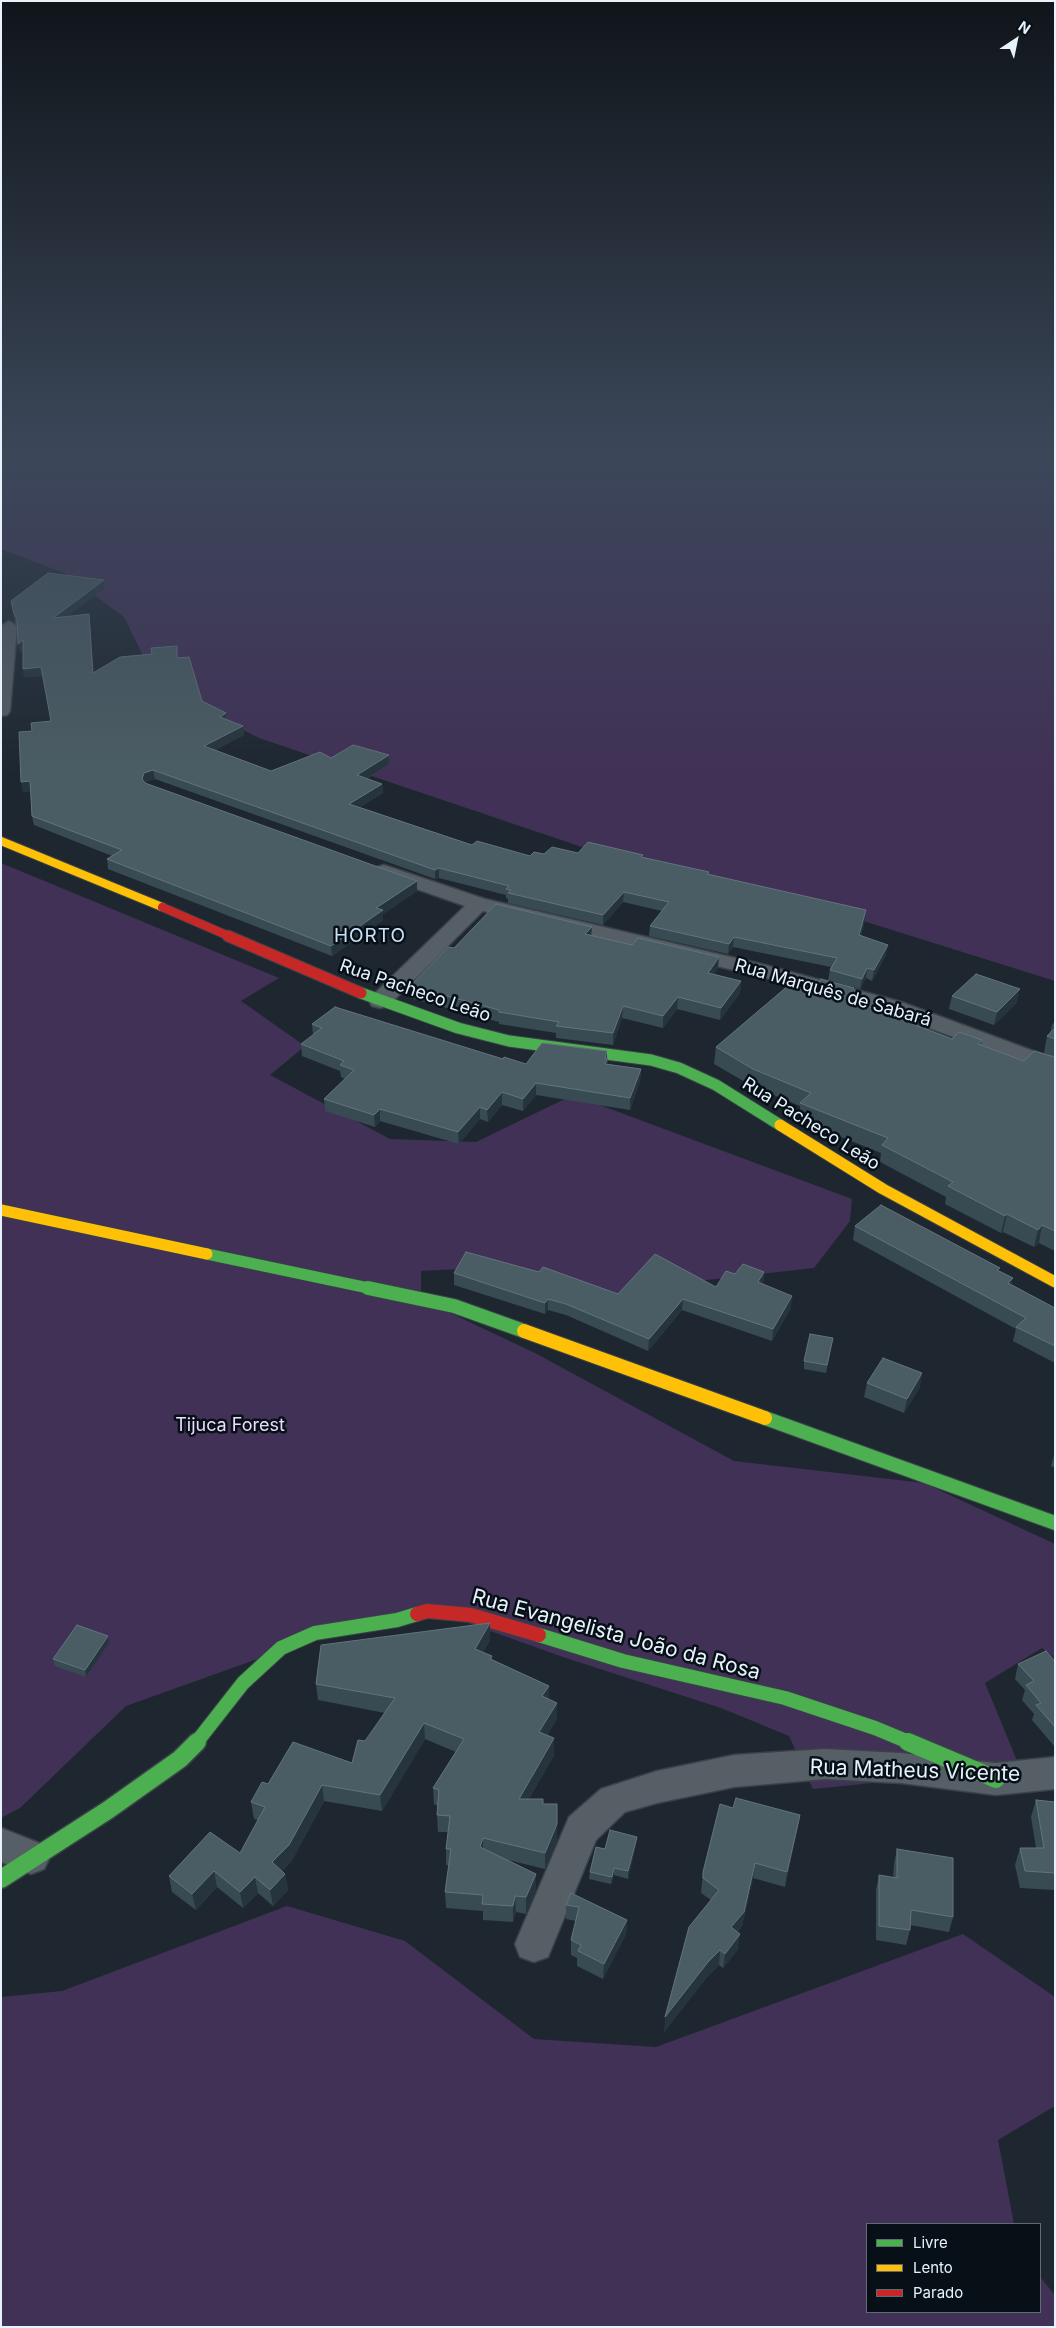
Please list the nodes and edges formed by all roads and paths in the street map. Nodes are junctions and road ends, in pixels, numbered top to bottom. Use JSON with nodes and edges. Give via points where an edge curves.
{"nodes":[{"id":1,"x":9,"y":626,"type":"dead end"},
{"id":2,"x":1,"y":711,"type":"edge"},
{"id":3,"x":1,"y":841,"type":"edge"},
{"id":4,"x":364,"y":864,"type":"edge"},
{"id":5,"x":479,"y":904,"type":"junction"},
{"id":6,"x":380,"y":1001,"type":"junction"},
{"id":7,"x":1055,"y":1067,"type":"edge"},
{"id":8,"x":1,"y":1210,"type":"edge"},
{"id":9,"x":1055,"y":1282,"type":"edge"},
{"id":10,"x":1055,"y":1523,"type":"edge"},
{"id":11,"x":1055,"y":1773,"type":"edge"},
{"id":12,"x":996,"y":1778,"type":"junction"},
{"id":13,"x":16,"y":1851,"type":"edge"},
{"id":14,"x":1,"y":1879,"type":"edge"},
{"id":15,"x":534,"y":1944,"type":"dead end"}],
"edges":[{"from":1,"to":2,"type":"street"},
{"from":3,"to":6,"type":"street","name":"Rua Pacheco Leão","via":[[98,879]]},
{"from":4,"to":5,"type":"street","name":"Rua Marquês de Sabará"},
{"from":5,"to":6,"type":"street"},
{"from":5,"to":7,"type":"street","name":"Rua Marquês de Sabará","via":[[765,971],[893,1007]]},
{"from":6,"to":9,"type":"street","name":"Rua Pacheco Leão","via":[[458,1028],[509,1041],[651,1060],[679,1068],[716,1085],[883,1189]]},
{"from":8,"to":10,"type":"street","via":[[454,1306]]},
{"from":11,"to":12,"type":"street","name":"Rua Matheus Vicente"},
{"from":12,"to":13,"type":"street","name":"Rua Evangelista João da Rosa","via":[[875,1728],[785,1698],[623,1661],[471,1615],[427,1611],[398,1620],[315,1634],[281,1648],[243,1683],[205,1734],[180,1759],[108,1810]]},
{"from":12,"to":15,"type":"street","name":"Rua Matheus Vicente","via":[[825,1764],[734,1771],[657,1787],[614,1800],[582,1829]]},
{"from":13,"to":14,"type":"street","name":"Rua Evangelista João da Rosa"}]}
